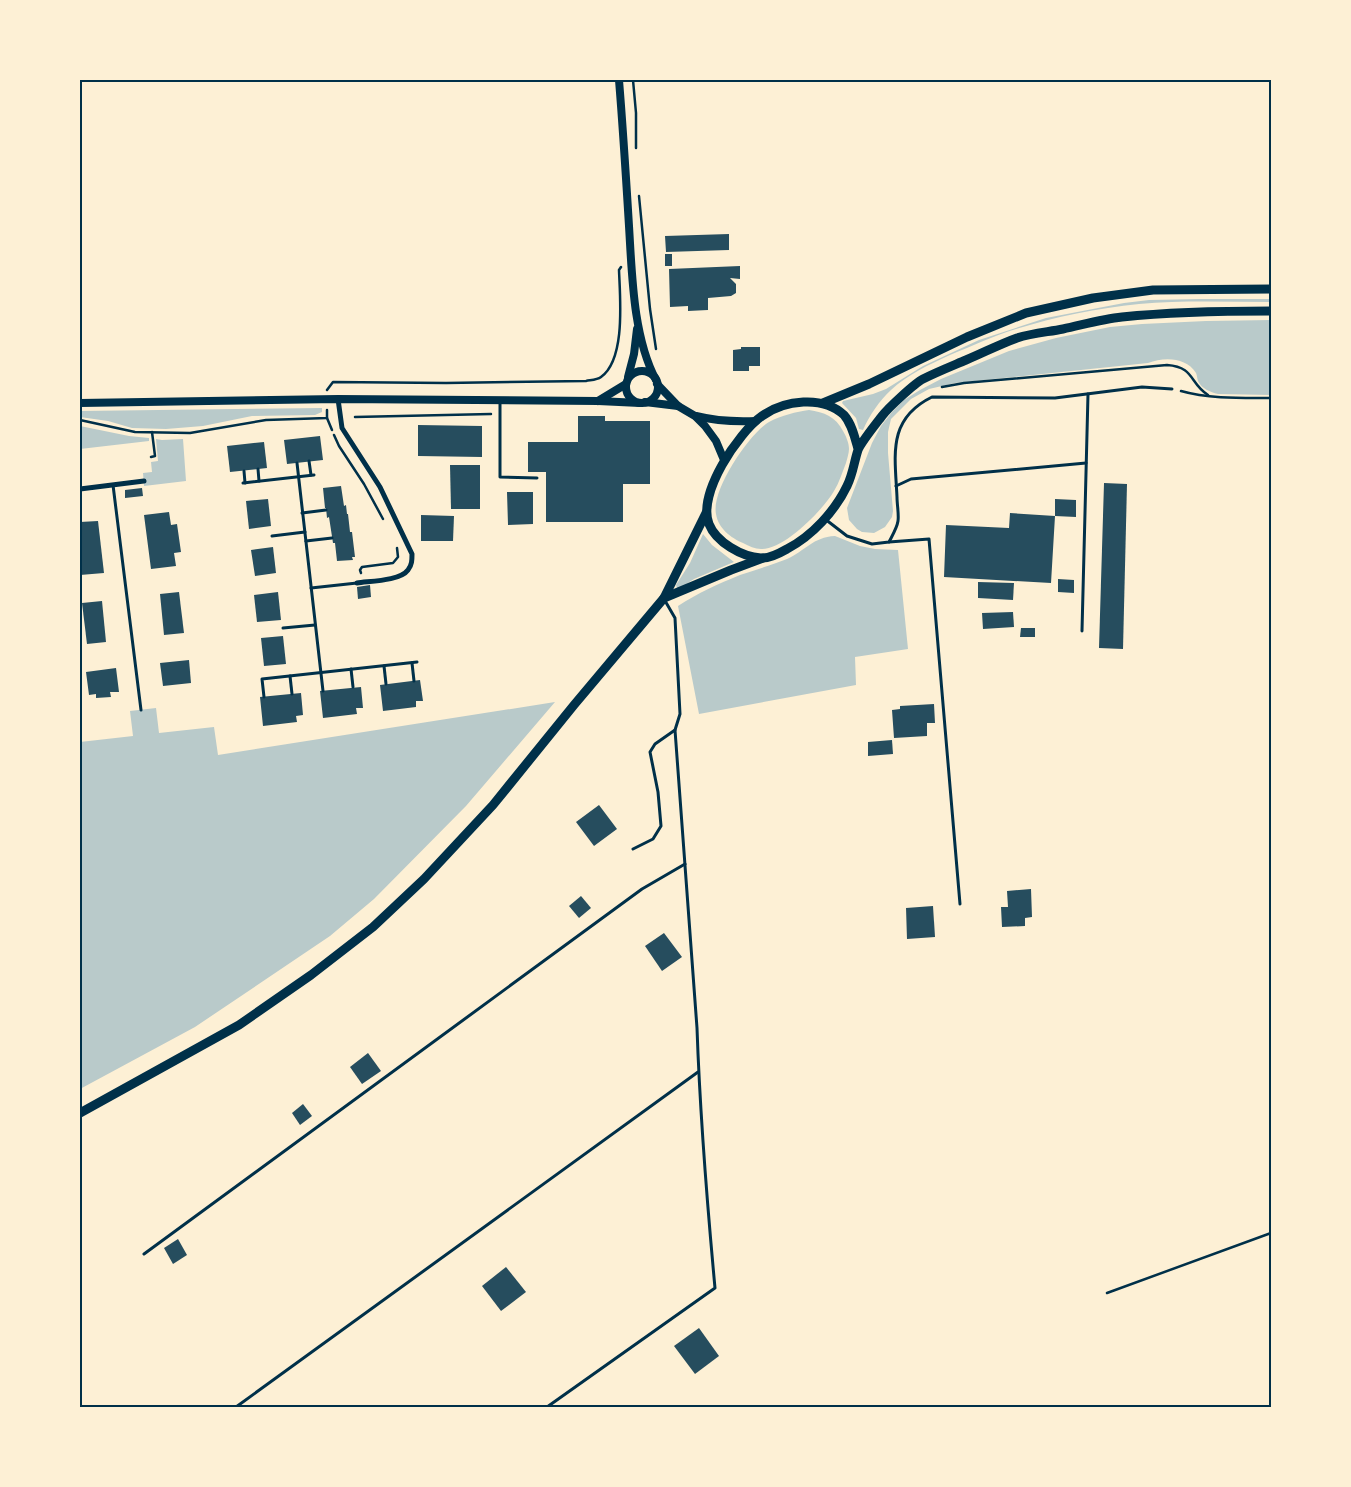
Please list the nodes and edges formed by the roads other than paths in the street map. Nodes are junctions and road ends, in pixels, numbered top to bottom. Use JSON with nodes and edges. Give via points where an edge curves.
{"nodes":[{"id":1,"x":619,"y":80,"type":"edge"},
{"id":2,"x":1271,"y":289,"type":"edge"},
{"id":3,"x":1271,"y":311,"type":"edge"},
{"id":4,"x":637,"y":312,"type":"junction"},
{"id":5,"x":627,"y":382,"type":"junction"},
{"id":6,"x":657,"y":382,"type":"junction"},
{"id":7,"x":1172,"y":389,"type":"road end"},
{"id":8,"x":1088,"y":394,"type":"junction"},
{"id":9,"x":338,"y":399,"type":"junction"},
{"id":10,"x":500,"y":400,"type":"junction"},
{"id":11,"x":598,"y":401,"type":"junction"},
{"id":12,"x":643,"y":402,"type":"junction"},
{"id":13,"x":80,"y":403,"type":"edge"},
{"id":14,"x":823,"y":403,"type":"junction"},
{"id":15,"x":678,"y":406,"type":"junction"},
{"id":16,"x":695,"y":416,"type":"junction"},
{"id":17,"x":756,"y":421,"type":"junction"},
{"id":18,"x":858,"y":449,"type":"junction"},
{"id":19,"x":724,"y":460,"type":"junction"},
{"id":20,"x":309,"y":461,"type":"dead end"},
{"id":21,"x":296,"y":462,"type":"dead end"},
{"id":22,"x":1086,"y":463,"type":"junction"},
{"id":23,"x":258,"y":469,"type":"dead end"},
{"id":24,"x":244,"y":471,"type":"dead end"},
{"id":25,"x":298,"y":477,"type":"junction"},
{"id":26,"x":537,"y":478,"type":"dead end"},
{"id":27,"x":144,"y":481,"type":"dead end"},
{"id":28,"x":259,"y":481,"type":"junction"},
{"id":29,"x":113,"y":485,"type":"junction"},
{"id":30,"x":896,"y":486,"type":"junction"},
{"id":31,"x":80,"y":489,"type":"edge"},
{"id":32,"x":326,"y":510,"type":"dead end"},
{"id":33,"x":302,"y":513,"type":"junction"},
{"id":34,"x":706,"y":513,"type":"junction"},
{"id":35,"x":824,"y":518,"type":"junction"},
{"id":36,"x":304,"y":532,"type":"junction"},
{"id":37,"x":272,"y":536,"type":"dead end"},
{"id":38,"x":332,"y":538,"type":"dead end"},
{"id":39,"x":306,"y":541,"type":"junction"},
{"id":40,"x":889,"y":542,"type":"junction"},
{"id":41,"x":763,"y":558,"type":"junction"},
{"id":42,"x":360,"y":582,"type":"joint"},
{"id":43,"x":311,"y":588,"type":"junction"},
{"id":44,"x":664,"y":598,"type":"junction"},
{"id":45,"x":315,"y":625,"type":"junction"},
{"id":46,"x":283,"y":628,"type":"dead end"},
{"id":47,"x":1082,"y":631,"type":"dead end"},
{"id":48,"x":417,"y":662,"type":"dead end"},
{"id":49,"x":412,"y":663,"type":"junction"},
{"id":50,"x":384,"y":666,"type":"junction"},
{"id":51,"x":351,"y":670,"type":"junction"},
{"id":52,"x":321,"y":673,"type":"junction"},
{"id":53,"x":290,"y":676,"type":"junction"},
{"id":54,"x":414,"y":681,"type":"dead end"},
{"id":55,"x":386,"y":684,"type":"dead end"},
{"id":56,"x":353,"y":687,"type":"dead end"},
{"id":57,"x":323,"y":691,"type":"dead end"},
{"id":58,"x":292,"y":694,"type":"dead end"},
{"id":59,"x":264,"y":697,"type":"dead end"},
{"id":60,"x":141,"y":710,"type":"dead end"},
{"id":61,"x":675,"y":730,"type":"junction"},
{"id":62,"x":633,"y":849,"type":"dead end"},
{"id":63,"x":685,"y":864,"type":"junction"},
{"id":64,"x":960,"y":904,"type":"dead end"},
{"id":65,"x":699,"y":1072,"type":"junction"},
{"id":66,"x":80,"y":1113,"type":"edge"},
{"id":67,"x":144,"y":1254,"type":"dead end"},
{"id":68,"x":236,"y":1407,"type":"edge"},
{"id":69,"x":547,"y":1407,"type":"edge"}],
"edges":[{"from":1,"to":4,"type":"street"},
{"from":2,"to":14,"type":"main road","via":[[1153,290],[1093,298],[1026,313]]},
{"from":3,"to":18,"type":"main road","via":[[1120,317],[1018,338],[921,380],[884,414]]},
{"from":4,"to":5,"type":"street","via":[[634,354]]},
{"from":4,"to":6,"type":"street","via":[[647,359]]},
{"from":5,"to":6,"type":"street","via":[[634,373],[642,371],[650,373]]},
{"from":5,"to":11,"type":"street"},
{"from":5,"to":12,"type":"street","via":[[629,396]]},
{"from":6,"to":12,"type":"street","via":[[656,394]]},
{"from":6,"to":15,"type":"street"},
{"from":7,"to":8,"type":"lane","via":[[1142,387]]},
{"from":8,"to":22,"type":"lane"},
{"from":8,"to":30,"type":"lane","via":[[1055,398],[932,396],[913,410],[899,430],[895,453]]},
{"from":9,"to":10,"type":"street"},
{"from":9,"to":13,"type":"street"},
{"from":9,"to":42,"type":"street","via":[[342,428],[380,487],[412,554],[412,563],[402,576]]},
{"from":10,"to":11,"type":"street"},
{"from":10,"to":26,"type":"lane","via":[[500,478]]},
{"from":11,"to":12,"type":"street"},
{"from":12,"to":15,"type":"street"},
{"from":14,"to":17,"type":"main road","via":[[791,404]]},
{"from":14,"to":18,"type":"main road","via":[[845,416]]},
{"from":15,"to":16,"type":"street"},
{"from":16,"to":17,"type":"street","via":[[714,421]]},
{"from":16,"to":19,"type":"street","via":[[716,441]]},
{"from":17,"to":19,"type":"main road"},
{"from":18,"to":35,"type":"main road","via":[[847,485]]},
{"from":19,"to":34,"type":"main road","via":[[709,496]]},
{"from":20,"to":25,"type":"lane","via":[[312,475]]},
{"from":21,"to":25,"type":"lane"},
{"from":22,"to":30,"type":"lane","via":[[911,479]]},
{"from":22,"to":47,"type":"lane"},
{"from":23,"to":28,"type":"lane"},
{"from":24,"to":28,"type":"lane","via":[[244,483]]},
{"from":25,"to":28,"type":"lane"},
{"from":25,"to":33,"type":"lane"},
{"from":27,"to":29,"type":"street"},
{"from":29,"to":31,"type":"street"},
{"from":29,"to":60,"type":"lane"},
{"from":30,"to":40,"type":"lane","via":[[898,520]]},
{"from":32,"to":33,"type":"lane"},
{"from":33,"to":36,"type":"lane"},
{"from":34,"to":41,"type":"main road","via":[[709,525],[724,542],[747,555]]},
{"from":34,"to":44,"type":"main road"},
{"from":35,"to":40,"type":"lane","via":[[847,536],[872,544]]},
{"from":35,"to":41,"type":"main road","via":[[799,542]]},
{"from":36,"to":37,"type":"lane"},
{"from":36,"to":39,"type":"lane"},
{"from":38,"to":39,"type":"lane"},
{"from":39,"to":43,"type":"lane"},
{"from":40,"to":64,"type":"lane","via":[[929,539]]},
{"from":41,"to":44,"type":"main road"},
{"from":42,"to":43,"type":"lane"},
{"from":43,"to":45,"type":"lane"},
{"from":44,"to":61,"type":"lane","via":[[675,618],[680,714]]},
{"from":44,"to":66,"type":"main road","via":[[493,805],[424,879],[373,927],[239,1025]]},
{"from":45,"to":46,"type":"lane"},
{"from":45,"to":52,"type":"lane"},
{"from":48,"to":49,"type":"lane"},
{"from":49,"to":50,"type":"lane"},
{"from":49,"to":54,"type":"lane"},
{"from":50,"to":51,"type":"lane"},
{"from":50,"to":55,"type":"lane"},
{"from":51,"to":52,"type":"lane"},
{"from":51,"to":56,"type":"lane"},
{"from":52,"to":53,"type":"lane"},
{"from":52,"to":57,"type":"lane"},
{"from":53,"to":58,"type":"lane"},
{"from":53,"to":59,"type":"lane","via":[[262,680]]},
{"from":61,"to":62,"type":"lane","via":[[655,744],[650,752],[661,826],[653,839]]},
{"from":61,"to":63,"type":"lane"},
{"from":63,"to":65,"type":"lane"},
{"from":63,"to":67,"type":"lane","via":[[642,890]]},
{"from":65,"to":68,"type":"lane"},
{"from":65,"to":69,"type":"lane","via":[[715,1288]]}]}
